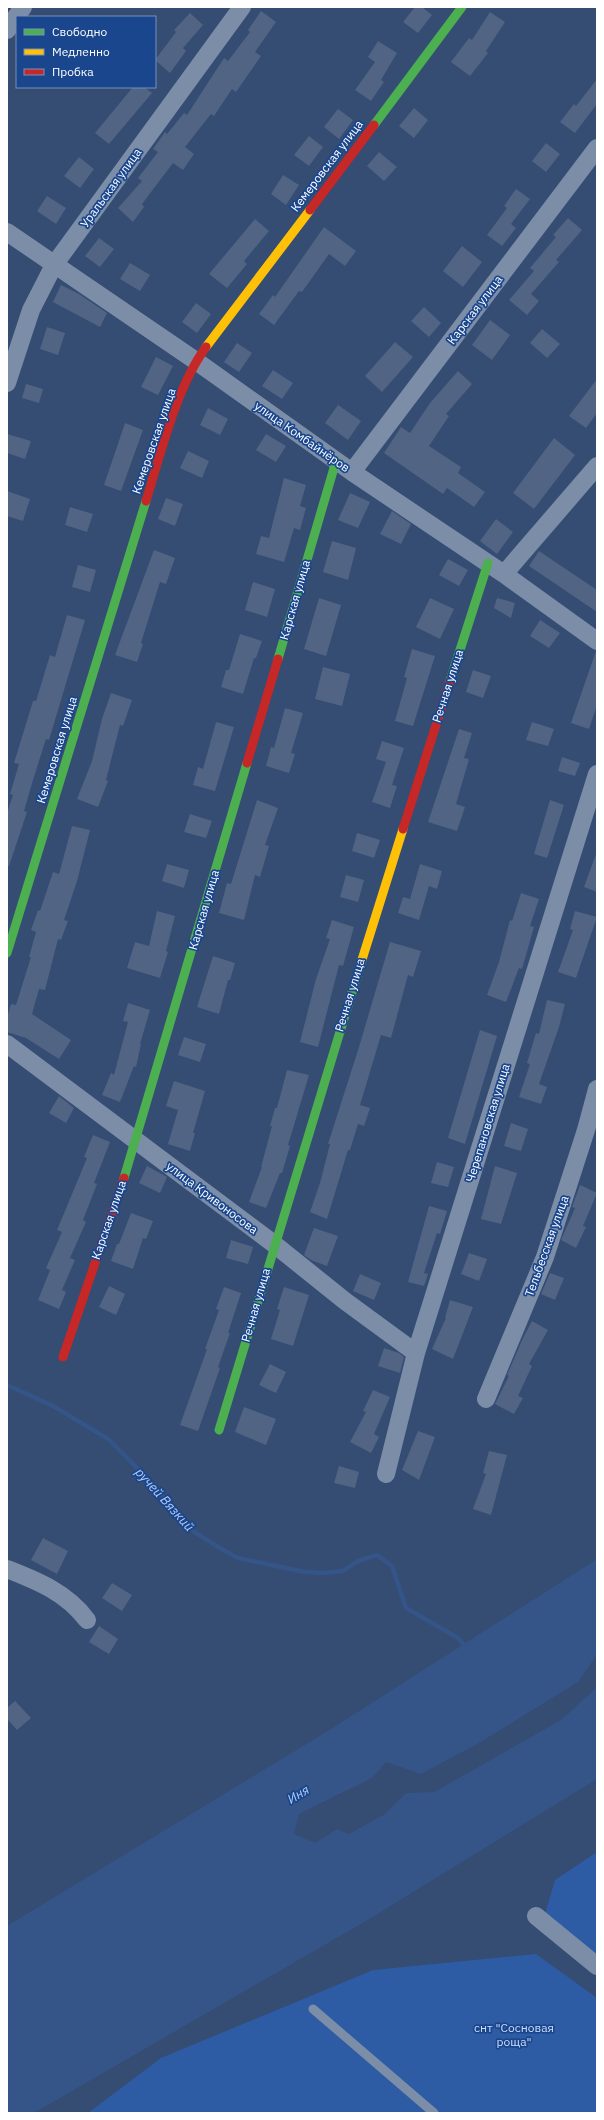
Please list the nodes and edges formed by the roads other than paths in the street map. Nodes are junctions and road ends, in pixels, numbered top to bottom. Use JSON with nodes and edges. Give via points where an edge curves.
{"nodes":[{"id":1,"x":10,"y":7,"type":"edge"},
{"id":2,"x":23,"y":7,"type":"edge"},
{"id":3,"x":242,"y":7,"type":"edge"},
{"id":4,"x":462,"y":7,"type":"edge"},
{"id":5,"x":17,"y":16,"type":"edge"},
{"id":6,"x":16,"y":17,"type":"edge"},
{"id":7,"x":7,"y":26,"type":"edge"},
{"id":8,"x":7,"y":30,"type":"edge"},
{"id":9,"x":597,"y":148,"type":"edge"},
{"id":10,"x":7,"y":232,"type":"edge"},
{"id":11,"x":54,"y":265,"type":"junction"},
{"id":12,"x":196,"y":361,"type":"junction"},
{"id":13,"x":7,"y":383,"type":"edge"},
{"id":14,"x":336,"y":461,"type":"junction"},
{"id":15,"x":597,"y":466,"type":"edge"},
{"id":16,"x":352,"y":472,"type":"junction"},
{"id":17,"x":488,"y":563,"type":"junction"},
{"id":18,"x":504,"y":574,"type":"junction"},
{"id":19,"x":597,"y":641,"type":"edge"},
{"id":20,"x":597,"y":774,"type":"edge"},
{"id":21,"x":7,"y":953,"type":"edge"},
{"id":22,"x":7,"y":1044,"type":"edge"},
{"id":23,"x":597,"y":1089,"type":"edge"},
{"id":24,"x":136,"y":1141,"type":"junction"},
{"id":25,"x":274,"y":1244,"type":"junction"},
{"id":26,"x":416,"y":1353,"type":"junction"},
{"id":27,"x":63,"y":1357,"type":"dead end"},
{"id":28,"x":486,"y":1399,"type":"dead end"},
{"id":29,"x":219,"y":1430,"type":"dead end"},
{"id":30,"x":386,"y":1474,"type":"dead end"},
{"id":31,"x":7,"y":1569,"type":"edge"},
{"id":32,"x":87,"y":1620,"type":"dead end"},
{"id":33,"x":536,"y":1916,"type":"dead end"},
{"id":34,"x":597,"y":1966,"type":"edge"},
{"id":35,"x":313,"y":2009,"type":"dead end"},
{"id":36,"x":434,"y":2113,"type":"edge"}],
"edges":[{"from":1,"to":7,"type":"street"},
{"from":2,"to":5,"type":"street"},
{"from":3,"to":11,"type":"street","name":"Уральская улица"},
{"from":4,"to":12,"type":"street","name":"Кемеровская улица"},
{"from":6,"to":8,"type":"street"},
{"from":9,"to":16,"type":"street","name":"Карская улица"},
{"from":10,"to":11,"type":"street","name":"улица Комбайнёров"},
{"from":11,"to":12,"type":"street","name":"улица Комбайнёров"},
{"from":11,"to":13,"type":"street","name":"Уральская улица","via":[[31,310]]},
{"from":12,"to":14,"type":"street","name":"улица Комбайнёров"},
{"from":12,"to":21,"type":"street","name":"Кемеровская улица","via":[[171,421]]},
{"from":14,"to":16,"type":"street","name":"улица Комбайнёров"},
{"from":14,"to":24,"type":"street","name":"Карская улица"},
{"from":15,"to":18,"type":"street"},
{"from":16,"to":17,"type":"street","name":"улица Комбайнёров"},
{"from":17,"to":18,"type":"street","name":"улица Комбайнёров"},
{"from":17,"to":25,"type":"street","name":"Речная улица","via":[[385,883]]},
{"from":18,"to":19,"type":"street","name":"улица Комбайнёров"},
{"from":20,"to":26,"type":"street","name":"Черепановская улица"},
{"from":22,"to":24,"type":"street","name":"улица Кривоносова"},
{"from":23,"to":28,"type":"street","name":"Тельбесская улица","via":[[545,1257]]},
{"from":24,"to":25,"type":"street","name":"улица Кривоносова"},
{"from":24,"to":27,"type":"street","name":"Карская улица"},
{"from":25,"to":26,"type":"street","name":"улица Кривоносова"},
{"from":25,"to":29,"type":"street","name":"Речная улица"},
{"from":26,"to":30,"type":"street","name":"Черепановская улица"},
{"from":31,"to":32,"type":"street","via":[[43,1584],[76,1606]]},
{"from":33,"to":34,"type":"street"},
{"from":35,"to":36,"type":"lane"}]}
